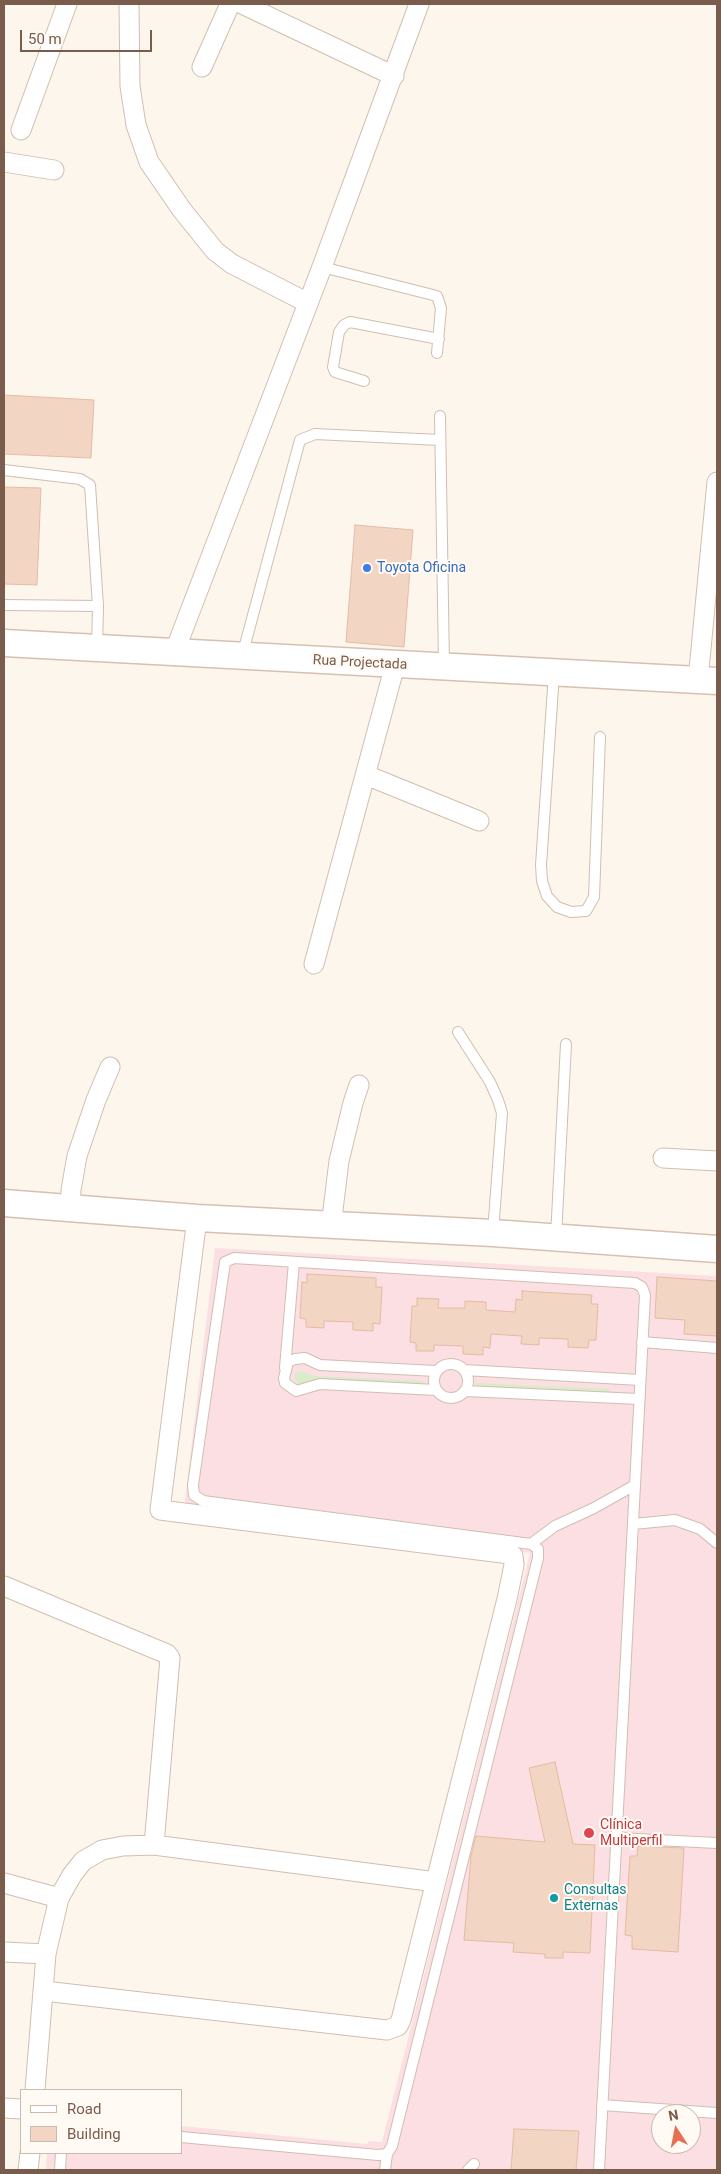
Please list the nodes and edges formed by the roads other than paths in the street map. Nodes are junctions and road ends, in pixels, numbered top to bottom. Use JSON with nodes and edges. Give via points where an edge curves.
{"nodes":[{"id":1,"x":67,"y":4,"type":"edge"},
{"id":2,"x":124,"y":4,"type":"edge"},
{"id":3,"x":230,"y":4,"type":"edge"},
{"id":4,"x":242,"y":4,"type":"edge"},
{"id":5,"x":419,"y":4,"type":"edge"},
{"id":6,"x":202,"y":67,"type":"dead end"},
{"id":7,"x":394,"y":76,"type":"junction"},
{"id":8,"x":21,"y":130,"type":"dead end"},
{"id":9,"x":4,"y":162,"type":"edge"},
{"id":10,"x":54,"y":170,"type":"dead end"},
{"id":11,"x":322,"y":267,"type":"junction"},
{"id":12,"x":308,"y":303,"type":"junction"},
{"id":13,"x":439,"y":339,"type":"junction"},
{"id":14,"x":437,"y":353,"type":"dead end"},
{"id":15,"x":364,"y":381,"type":"dead end"},
{"id":16,"x":440,"y":416,"type":"dead end"},
{"id":17,"x":440,"y":440,"type":"junction"},
{"id":18,"x":4,"y":470,"type":"edge"},
{"id":19,"x":717,"y":482,"type":"edge"},
{"id":20,"x":4,"y":605,"type":"edge"},
{"id":21,"x":98,"y":606,"type":"junction"},
{"id":22,"x":4,"y":644,"type":"edge"},
{"id":23,"x":97,"y":649,"type":"junction"},
{"id":24,"x":174,"y":653,"type":"junction"},
{"id":25,"x":242,"y":657,"type":"junction"},
{"id":26,"x":395,"y":665,"type":"junction"},
{"id":27,"x":444,"y":667,"type":"junction"},
{"id":28,"x":554,"y":672,"type":"junction"},
{"id":29,"x":708,"y":680,"type":"edge"},
{"id":30,"x":600,"y":737,"type":"dead end"},
{"id":31,"x":366,"y":775,"type":"junction"},
{"id":32,"x":479,"y":821,"type":"dead end"},
{"id":33,"x":314,"y":964,"type":"dead end"},
{"id":34,"x":458,"y":1032,"type":"dead end"},
{"id":35,"x":566,"y":1044,"type":"dead end"},
{"id":36,"x":110,"y":1067,"type":"dead end"},
{"id":37,"x":359,"y":1085,"type":"dead end"},
{"id":38,"x":663,"y":1158,"type":"dead end"},
{"id":39,"x":717,"y":1161,"type":"edge"},
{"id":40,"x":4,"y":1203,"type":"edge"},
{"id":41,"x":70,"y":1209,"type":"junction"},
{"id":42,"x":197,"y":1218,"type":"junction"},
{"id":43,"x":331,"y":1226,"type":"junction"},
{"id":44,"x":493,"y":1233,"type":"junction"},
{"id":45,"x":556,"y":1238,"type":"junction"},
{"id":46,"x":717,"y":1249,"type":"edge"},
{"id":47,"x":294,"y":1262,"type":"junction"},
{"id":48,"x":642,"y":1342,"type":"junction"},
{"id":49,"x":717,"y":1348,"type":"edge"},
{"id":50,"x":285,"y":1368,"type":"junction"},
{"id":51,"x":464,"y":1370,"type":"junction"},
{"id":52,"x":436,"y":1371,"type":"junction"},
{"id":53,"x":640,"y":1380,"type":"junction"},
{"id":54,"x":436,"y":1390,"type":"junction"},
{"id":55,"x":465,"y":1390,"type":"junction"},
{"id":56,"x":639,"y":1399,"type":"junction"},
{"id":57,"x":635,"y":1485,"type":"junction"},
{"id":58,"x":633,"y":1524,"type":"junction"},
{"id":59,"x":717,"y":1543,"type":"edge"},
{"id":60,"x":531,"y":1544,"type":"junction"},
{"id":61,"x":4,"y":1586,"type":"edge"},
{"id":62,"x":617,"y":1838,"type":"junction"},
{"id":63,"x":717,"y":1843,"type":"edge"},
{"id":64,"x":154,"y":1845,"type":"junction"},
{"id":65,"x":436,"y":1882,"type":"junction"},
{"id":66,"x":4,"y":1883,"type":"edge"},
{"id":67,"x":59,"y":1898,"type":"junction"},
{"id":68,"x":4,"y":1952,"type":"edge"},
{"id":69,"x":46,"y":1954,"type":"junction"},
{"id":70,"x":44,"y":1991,"type":"junction"},
{"id":71,"x":35,"y":2089,"type":"edge"},
{"id":72,"x":602,"y":2105,"type":"junction"},
{"id":73,"x":4,"y":2108,"type":"edge"},
{"id":74,"x":20,"y":2109,"type":"edge"},
{"id":75,"x":717,"y":2113,"type":"edge"},
{"id":76,"x":182,"y":2137,"type":"edge"},
{"id":77,"x":30,"y":2154,"type":"edge"},
{"id":78,"x":61,"y":2154,"type":"edge"},
{"id":79,"x":387,"y":2154,"type":"junction"},
{"id":80,"x":28,"y":2170,"type":"edge"},
{"id":81,"x":60,"y":2170,"type":"edge"},
{"id":82,"x":385,"y":2170,"type":"edge"},
{"id":83,"x":599,"y":2170,"type":"edge"}],
"edges":[{"from":1,"to":8,"type":"street"},
{"from":2,"to":12,"type":"street","via":[[136,125],[149,162],[215,251],[232,264]]},
{"from":3,"to":6,"type":"street"},
{"from":4,"to":7,"type":"street"},
{"from":5,"to":7,"type":"street"},
{"from":7,"to":11,"type":"street"},
{"from":9,"to":10,"type":"street"},
{"from":11,"to":12,"type":"street"},
{"from":11,"to":13,"type":"lane","via":[[437,296],[441,308]]},
{"from":12,"to":24,"type":"street"},
{"from":13,"to":14,"type":"lane"},
{"from":13,"to":15,"type":"lane","via":[[350,322],[344,325],[339,332],[333,367],[335,372]]},
{"from":16,"to":17,"type":"lane"},
{"from":17,"to":25,"type":"lane","via":[[315,434],[300,440]]},
{"from":17,"to":27,"type":"lane"},
{"from":18,"to":21,"type":"lane","via":[[80,479],[90,486]]},
{"from":19,"to":29,"type":"street"},
{"from":20,"to":21,"type":"lane"},
{"from":21,"to":23,"type":"lane"},
{"from":22,"to":23,"type":"street","name":"Rua Projectada"},
{"from":23,"to":24,"type":"street","name":"Rua Projectada"},
{"from":24,"to":25,"type":"street","name":"Rua Projectada"},
{"from":25,"to":26,"type":"street","name":"Rua Projectada"},
{"from":26,"to":27,"type":"street","name":"Rua Projectada"},
{"from":26,"to":31,"type":"street"},
{"from":27,"to":28,"type":"street","name":"Rua Projectada"},
{"from":28,"to":29,"type":"street","name":"Rua Projectada"},
{"from":28,"to":30,"type":"lane","via":[[542,881],[547,896],[558,907],[571,912],[586,911],[594,897]]},
{"from":31,"to":32,"type":"street"},
{"from":31,"to":33,"type":"street"},
{"from":34,"to":44,"type":"lane","via":[[490,1082],[502,1114]]},
{"from":35,"to":45,"type":"lane"},
{"from":36,"to":41,"type":"street","via":[[77,1156]]},
{"from":37,"to":43,"type":"street","via":[[339,1161]]},
{"from":38,"to":39,"type":"street"},
{"from":40,"to":41,"type":"street"},
{"from":41,"to":42,"type":"street"},
{"from":42,"to":43,"type":"street"},
{"from":42,"to":65,"type":"street","via":[[160,1510],[513,1556],[507,1599]]},
{"from":43,"to":44,"type":"street"},
{"from":44,"to":45,"type":"street"},
{"from":45,"to":46,"type":"street"},
{"from":47,"to":48,"type":"lane","via":[[635,1283],[642,1287],[645,1295]]},
{"from":47,"to":50,"type":"lane"},
{"from":47,"to":60,"type":"lane","via":[[234,1258],[226,1262],[194,1495],[203,1501]]},
{"from":48,"to":49,"type":"lane"},
{"from":48,"to":53,"type":"lane"},
{"from":50,"to":52,"type":"lane","via":[[288,1362],[305,1358],[320,1365]]},
{"from":50,"to":54,"type":"lane","via":[[285,1383],[296,1391],[320,1384]]},
{"from":51,"to":52,"type":"lane","via":[[452,1363],[440,1366]]},
{"from":51,"to":53,"type":"lane"},
{"from":51,"to":55,"type":"lane","via":[[468,1379]]},
{"from":52,"to":54,"type":"lane","via":[[433,1378]]},
{"from":53,"to":56,"type":"lane"},
{"from":54,"to":55,"type":"lane","via":[[444,1397],[453,1398]]},
{"from":55,"to":56,"type":"lane"},
{"from":56,"to":57,"type":"lane"},
{"from":57,"to":58,"type":"lane"},
{"from":57,"to":60,"type":"lane","via":[[555,1526]]},
{"from":58,"to":59,"type":"lane","via":[[676,1520],[700,1529]]},
{"from":58,"to":62,"type":"lane"},
{"from":60,"to":79,"type":"lane","via":[[538,1549],[538,1558],[392,2146]]},
{"from":61,"to":64,"type":"street","via":[[170,1658]]},
{"from":62,"to":63,"type":"lane"},
{"from":62,"to":72,"type":"lane"},
{"from":64,"to":65,"type":"street"},
{"from":64,"to":67,"type":"street","via":[[102,1850],[83,1861]]},
{"from":65,"to":70,"type":"street","via":[[401,2020],[398,2026],[387,2030]]},
{"from":66,"to":67,"type":"street"},
{"from":67,"to":69,"type":"street"},
{"from":68,"to":69,"type":"street"},
{"from":69,"to":70,"type":"street"},
{"from":70,"to":71,"type":"street"},
{"from":72,"to":75,"type":"lane"},
{"from":72,"to":83,"type":"lane"},
{"from":73,"to":74,"type":"street"},
{"from":76,"to":79,"type":"lane"},
{"from":77,"to":80,"type":"street"},
{"from":78,"to":81,"type":"lane"},
{"from":79,"to":82,"type":"lane"}]}
